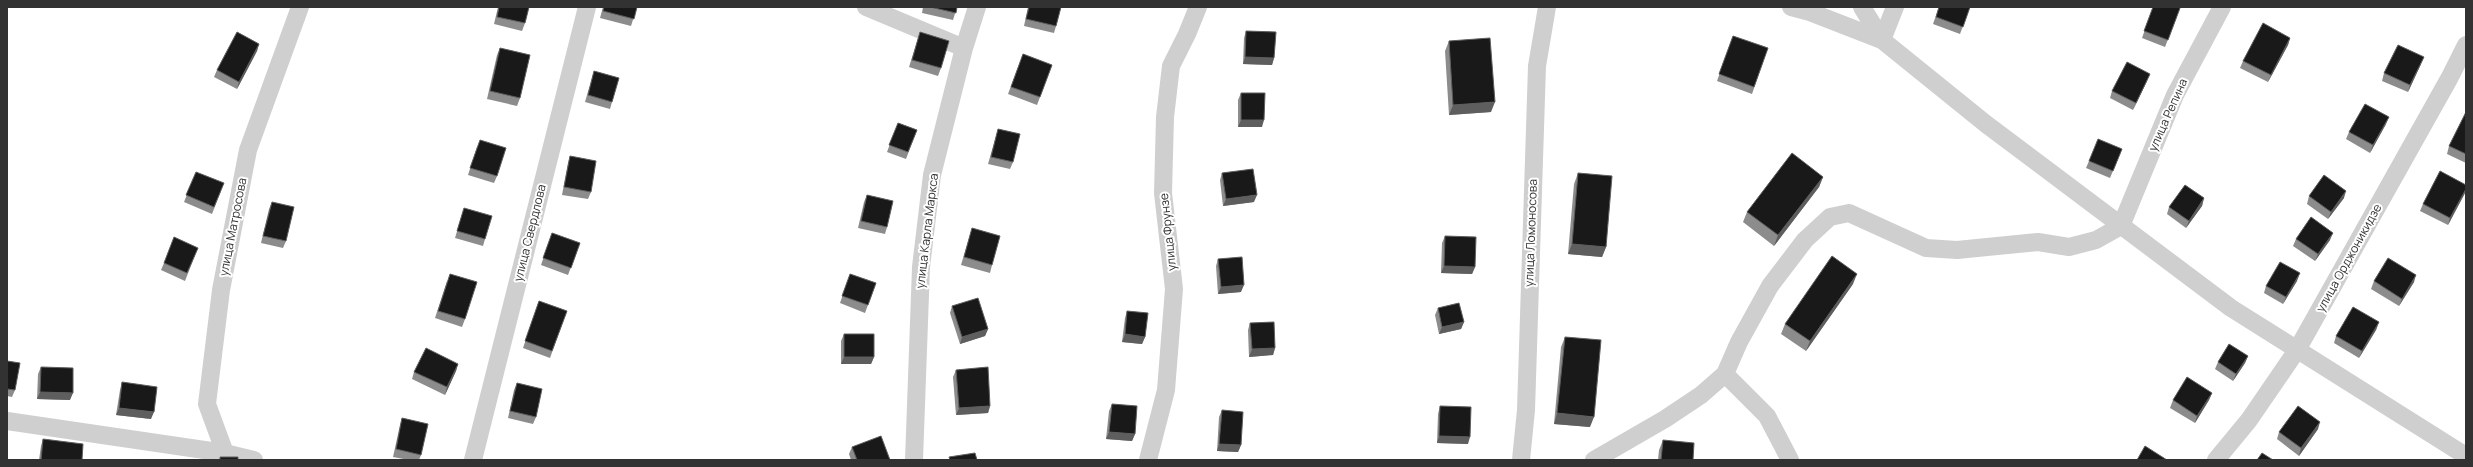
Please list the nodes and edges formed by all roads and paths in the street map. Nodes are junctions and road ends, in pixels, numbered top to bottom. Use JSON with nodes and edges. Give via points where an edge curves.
{"nodes":[{"id":1,"x":300,"y":7,"type":"edge"},
{"id":2,"x":587,"y":7,"type":"edge"},
{"id":3,"x":866,"y":7,"type":"edge"},
{"id":4,"x":977,"y":7,"type":"edge"},
{"id":5,"x":1198,"y":7,"type":"edge"},
{"id":6,"x":1547,"y":7,"type":"edge"},
{"id":7,"x":1791,"y":7,"type":"edge"},
{"id":8,"x":1862,"y":7,"type":"edge"},
{"id":9,"x":1895,"y":7,"type":"edge"},
{"id":10,"x":2222,"y":7,"type":"edge"},
{"id":11,"x":1882,"y":40,"type":"junction"},
{"id":12,"x":2466,"y":45,"type":"edge"},
{"id":13,"x":964,"y":48,"type":"junction"},
{"id":14,"x":2121,"y":226,"type":"junction"},
{"id":15,"x":2297,"y":350,"type":"junction"},
{"id":16,"x":1725,"y":374,"type":"junction"},
{"id":17,"x":7,"y":421,"type":"edge"},
{"id":18,"x":225,"y":453,"type":"junction"},
{"id":19,"x":2466,"y":456,"type":"edge"},
{"id":20,"x":254,"y":460,"type":"edge"},
{"id":21,"x":473,"y":460,"type":"edge"},
{"id":22,"x":914,"y":460,"type":"edge"},
{"id":23,"x":1148,"y":460,"type":"edge"},
{"id":24,"x":1520,"y":460,"type":"edge"},
{"id":25,"x":1594,"y":460,"type":"edge"},
{"id":26,"x":1790,"y":460,"type":"edge"},
{"id":27,"x":2216,"y":460,"type":"edge"}],
"edges":[{"from":1,"to":18,"type":"street","name":"улица Матросова","via":[[248,150],[221,290],[208,404]]},
{"from":2,"to":21,"type":"street","name":"улица Свердлова"},
{"from":3,"to":13,"type":"street"},
{"from":4,"to":13,"type":"street","name":"улица Карла Маркса"},
{"from":5,"to":23,"type":"street","name":"улица Фрунзе","via":[[1171,66],[1166,110],[1163,193],[1174,289],[1166,390]]},
{"from":6,"to":24,"type":"street","name":"улица Ломоносова","via":[[1537,66],[1526,410]]},
{"from":7,"to":11,"type":"street"},
{"from":8,"to":11,"type":"street"},
{"from":9,"to":11,"type":"street"},
{"from":10,"to":14,"type":"street","name":"улица Репина","via":[[2175,95]]},
{"from":11,"to":14,"type":"street","via":[[1986,124]]},
{"from":12,"to":15,"type":"street","name":"улица Орджоникидзе"},
{"from":13,"to":22,"type":"street","name":"улица Карла Маркса","via":[[932,175],[921,267]]},
{"from":14,"to":15,"type":"street","via":[[2231,308]]},
{"from":14,"to":16,"type":"street","via":[[2096,240],[2069,247],[2038,242],[1957,250],[1926,248],[1849,213],[1830,217],[1805,240],[1770,286],[1739,342]]},
{"from":15,"to":19,"type":"street"},
{"from":15,"to":27,"type":"street","name":"улица Орджоникидзе","via":[[2249,420]]},
{"from":16,"to":25,"type":"street","via":[[1701,395],[1665,419]]},
{"from":16,"to":26,"type":"street","via":[[1767,416]]},
{"from":17,"to":18,"type":"street"},
{"from":18,"to":20,"type":"street"}]}
